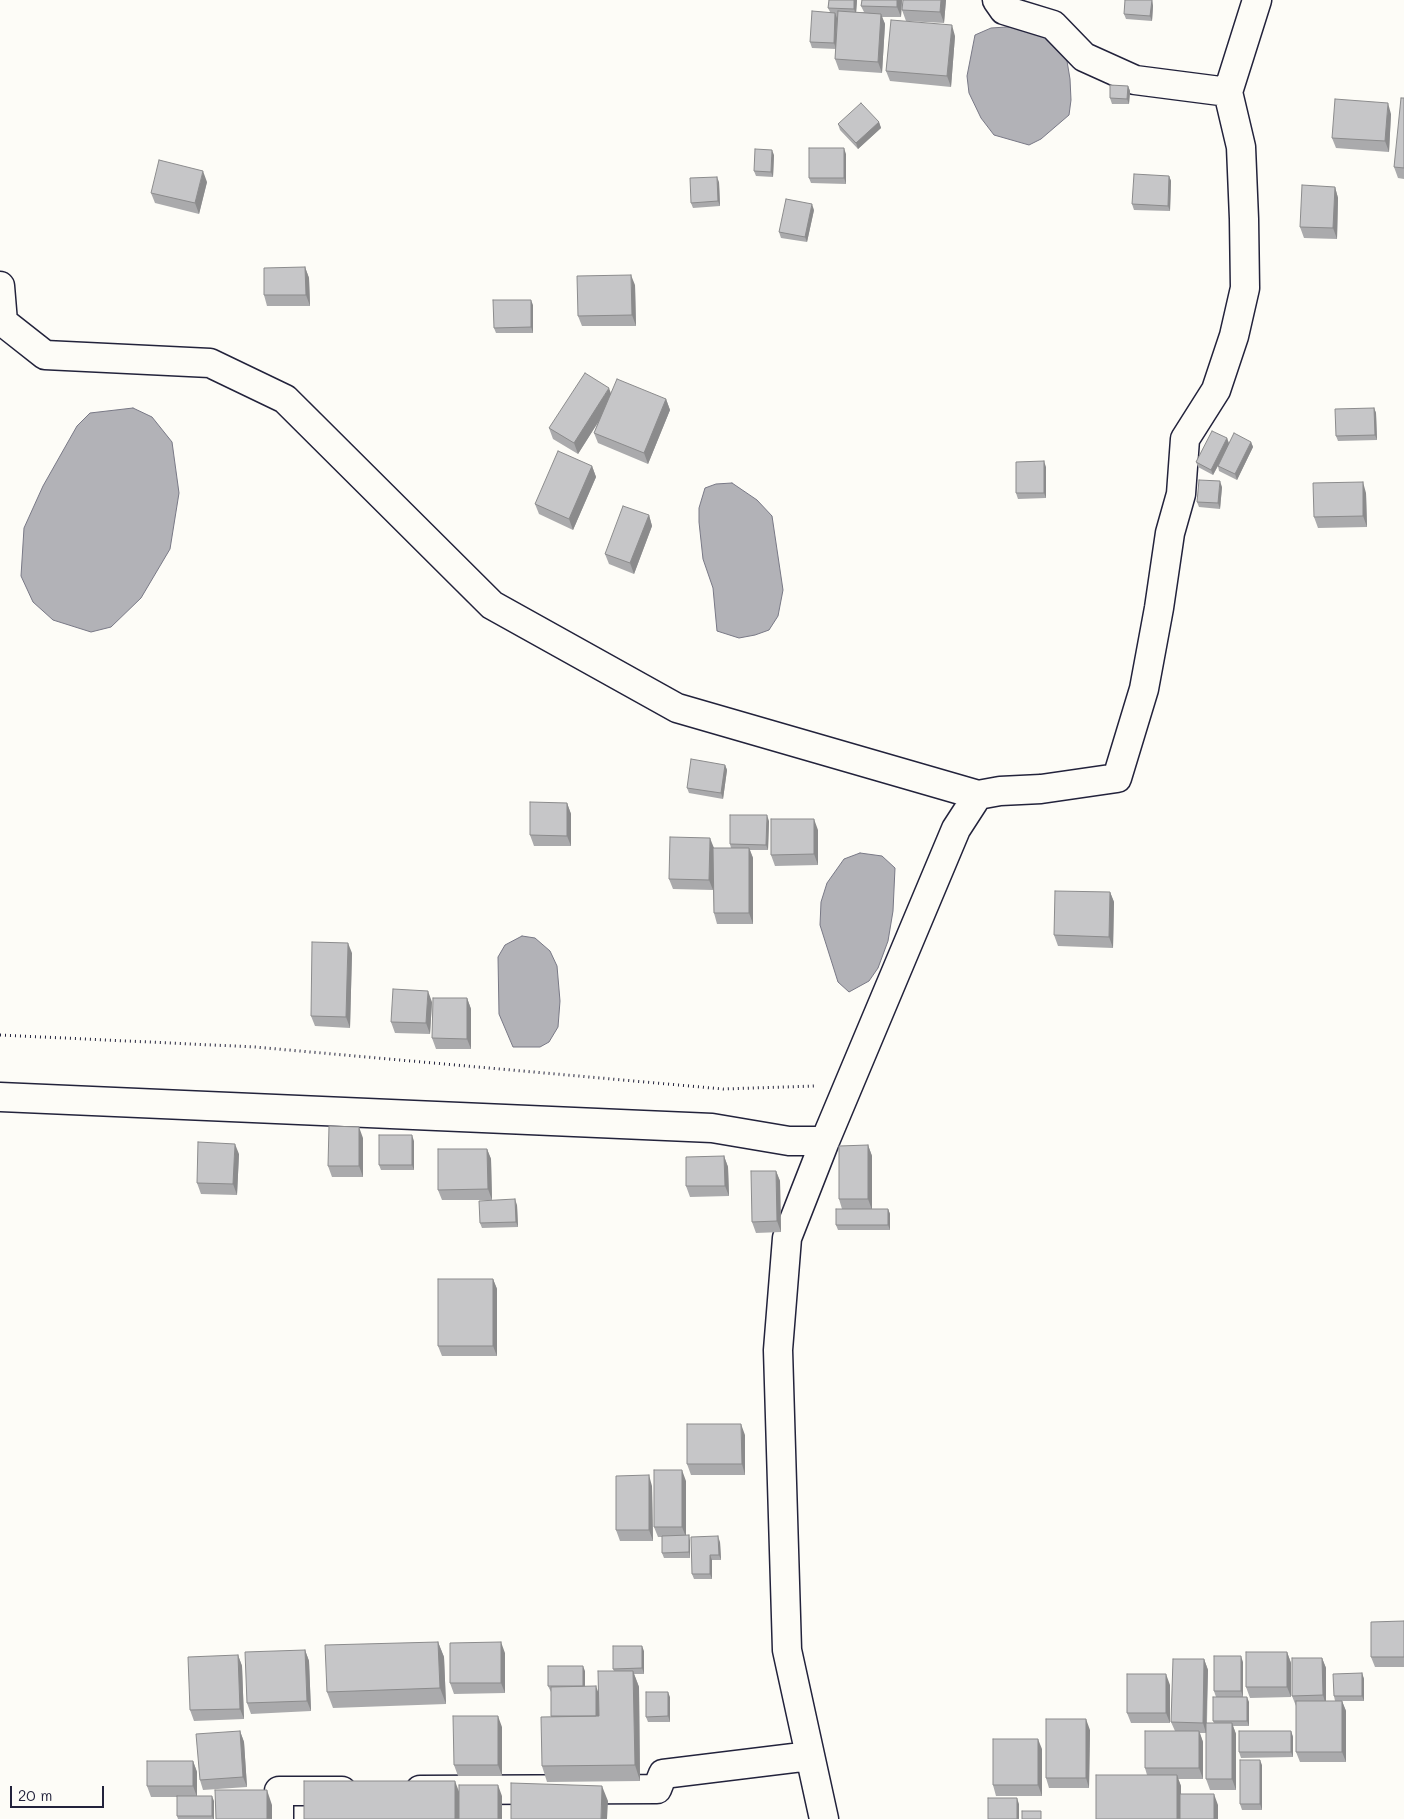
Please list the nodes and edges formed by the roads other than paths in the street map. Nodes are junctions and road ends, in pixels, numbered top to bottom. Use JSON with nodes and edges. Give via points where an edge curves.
{"nodes":[{"id":1,"x":997,"y":0,"type":"edge"},
{"id":2,"x":1257,"y":0,"type":"edge"},
{"id":3,"x":1228,"y":92,"type":"junction"},
{"id":4,"x":0,"y":286,"type":"edge"},
{"id":5,"x":978,"y":795,"type":"junction"},
{"id":6,"x":0,"y":1097,"type":"edge"},
{"id":7,"x":825,"y":1141,"type":"junction"},
{"id":8,"x":810,"y":1756,"type":"junction"},
{"id":9,"x":366,"y":1790,"type":"edge"},
{"id":10,"x":396,"y":1790,"type":"edge"},
{"id":11,"x":279,"y":1819,"type":"edge"},
{"id":12,"x":824,"y":1819,"type":"edge"}],
"edges":[{"from":1,"to":3,"type":"street","via":[[1004,10],[1053,25],[1084,58],[1135,80]]},
{"from":2,"to":3,"type":"street"},
{"from":3,"to":5,"type":"street","via":[[1241,147],[1244,288],[1234,336],[1216,390],[1185,439],[1181,494],[1170,533],[1144,689],[1117,778]]},
{"from":4,"to":5,"type":"street","via":[[3,322],[45,354],[210,363],[285,399],[492,605],[678,708]]},
{"from":5,"to":7,"type":"street","via":[[956,829]]},
{"from":6,"to":7,"type":"street","via":[[712,1128],[789,1141]]},
{"from":7,"to":8,"type":"street","via":[[787,1238],[778,1350],[787,1650]]},
{"from":8,"to":10,"type":"street","via":[[662,1774],[657,1789]]},
{"from":8,"to":12,"type":"street"},
{"from":9,"to":11,"type":"street","via":[[278,1791]]}]}
